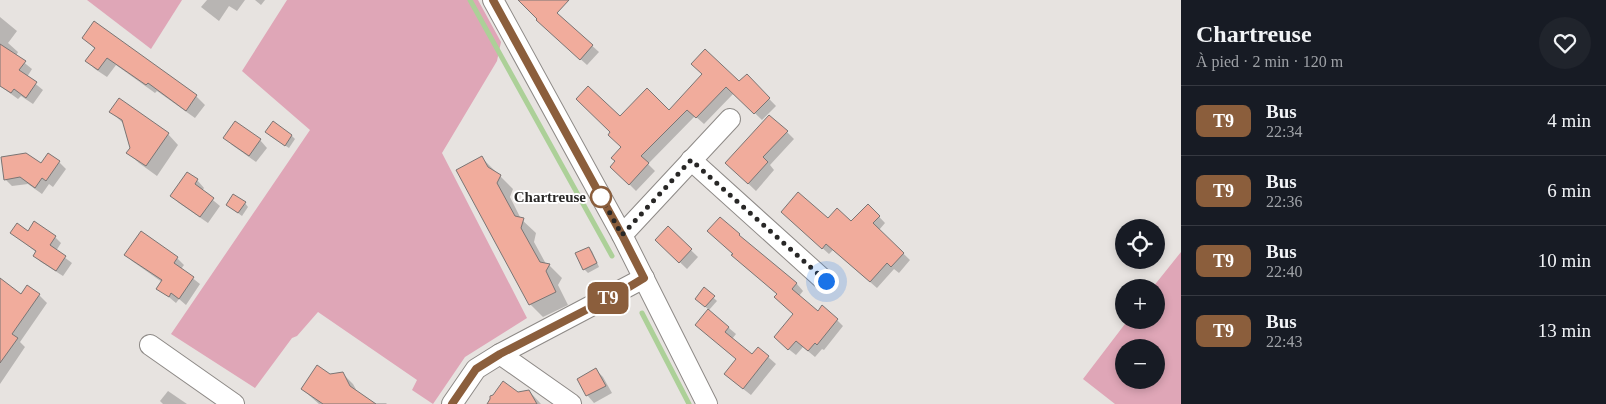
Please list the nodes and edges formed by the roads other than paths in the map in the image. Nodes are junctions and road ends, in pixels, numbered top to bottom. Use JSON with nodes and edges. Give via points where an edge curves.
{"nodes":[{"id":1,"x":493,"y":0,"type":"edge"},
{"id":2,"x":730,"y":119,"type":"dead end"},
{"id":3,"x":691,"y":160,"type":"junction"},
{"id":4,"x":622,"y":235,"type":"junction"},
{"id":5,"x":644,"y":278,"type":"junction"},
{"id":6,"x":826,"y":281,"type":"dead end"},
{"id":7,"x":150,"y":345,"type":"dead end"},
{"id":8,"x":500,"y":354,"type":"junction"},
{"id":9,"x":234,"y":404,"type":"edge"},
{"id":10,"x":452,"y":404,"type":"edge"},
{"id":11,"x":571,"y":404,"type":"edge"},
{"id":12,"x":707,"y":404,"type":"edge"}],
"edges":[{"from":1,"to":4,"type":"street"},
{"from":2,"to":3,"type":"street"},
{"from":3,"to":4,"type":"street"},
{"from":3,"to":6,"type":"street"},
{"from":4,"to":5,"type":"street"},
{"from":5,"to":8,"type":"street"},
{"from":5,"to":12,"type":"street"},
{"from":7,"to":9,"type":"street"},
{"from":8,"to":10,"type":"street","via":[[476,369]]},
{"from":8,"to":11,"type":"street"}]}
